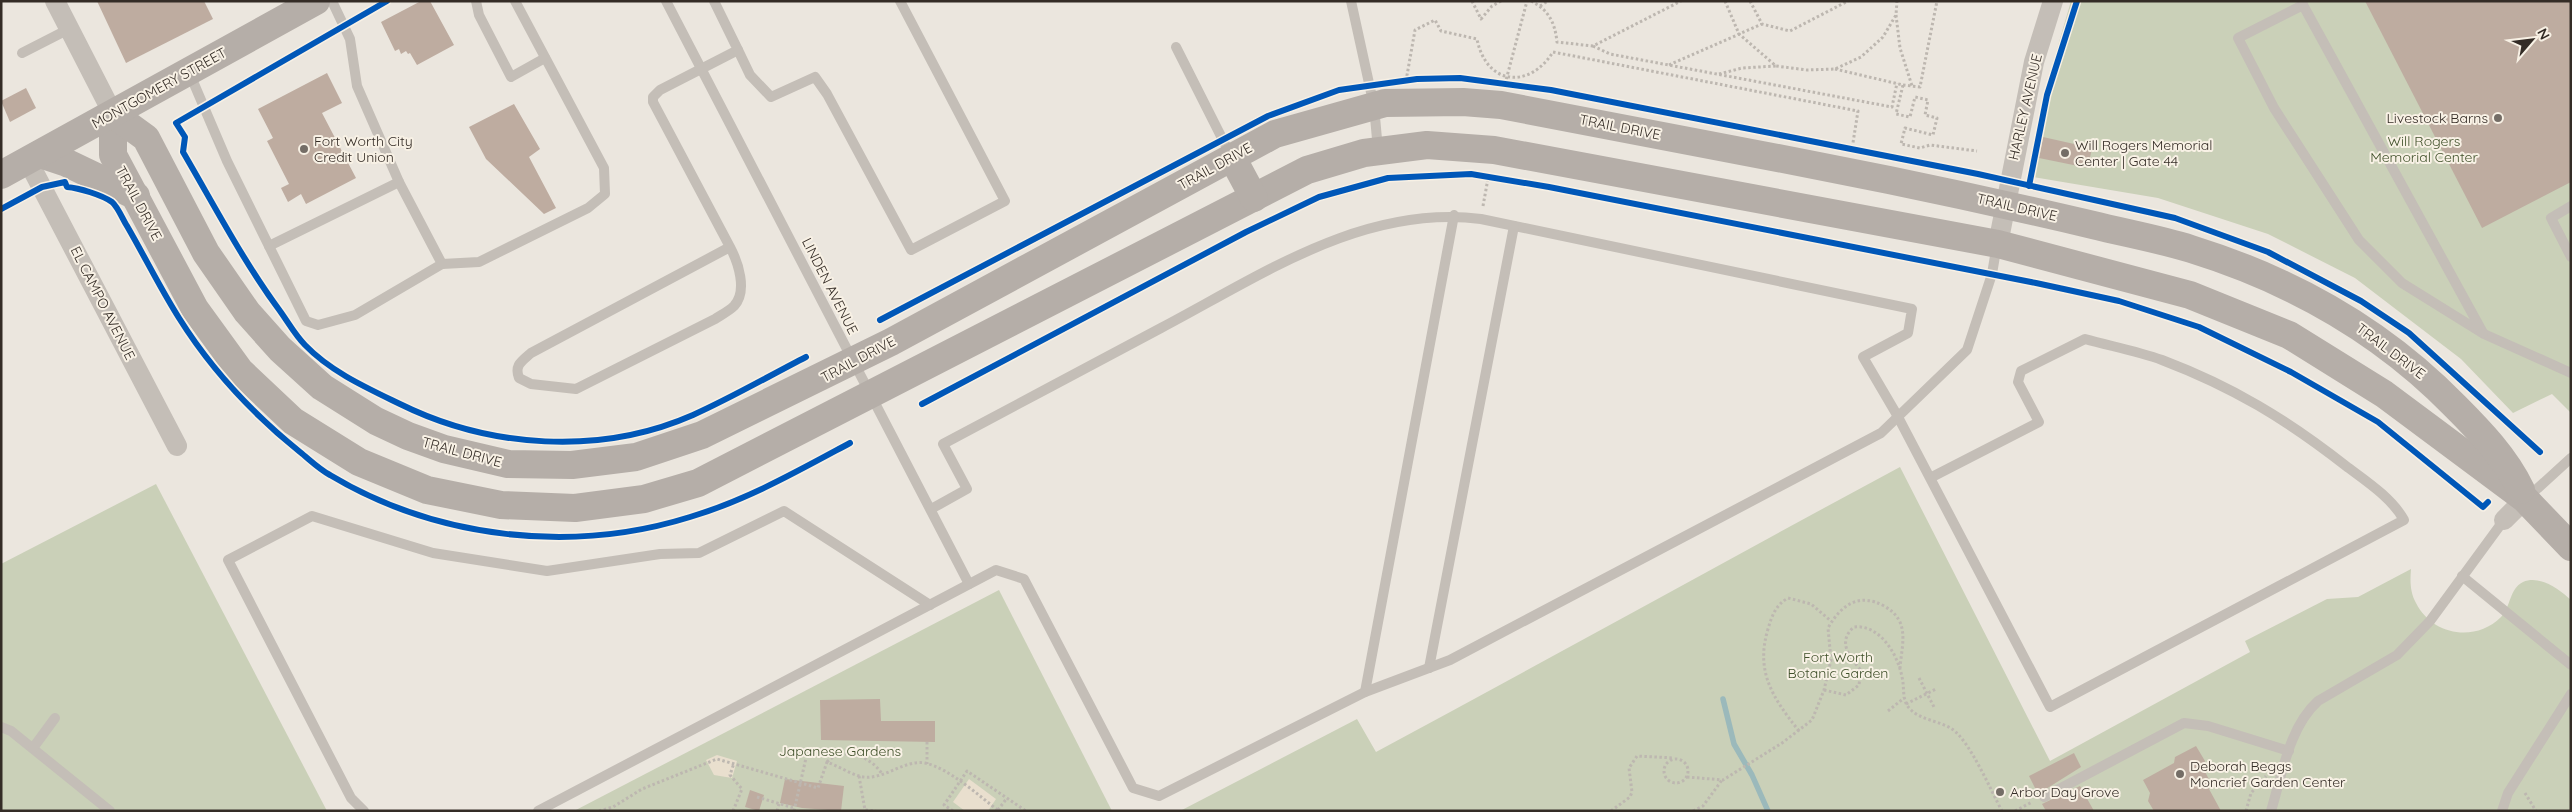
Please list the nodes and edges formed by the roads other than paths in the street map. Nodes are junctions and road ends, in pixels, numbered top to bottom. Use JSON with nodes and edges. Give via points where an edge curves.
{"nodes":[{"id":1,"x":55,"y":1,"type":"edge"},
{"id":2,"x":316,"y":1,"type":"edge"},
{"id":3,"x":332,"y":1,"type":"edge"},
{"id":4,"x":476,"y":1,"type":"edge"},
{"id":5,"x":515,"y":1,"type":"edge"},
{"id":6,"x":666,"y":1,"type":"edge"},
{"id":7,"x":714,"y":1,"type":"edge"},
{"id":8,"x":900,"y":1,"type":"edge"},
{"id":9,"x":1351,"y":1,"type":"edge"},
{"id":10,"x":2054,"y":1,"type":"edge"},
{"id":11,"x":2303,"y":3,"type":"edge"},
{"id":12,"x":69,"y":29,"type":"junction"},
{"id":13,"x":1176,"y":47,"type":"dead end"},
{"id":14,"x":738,"y":50,"type":"junction"},
{"id":15,"x":22,"y":53,"type":"dead end"},
{"id":16,"x":545,"y":58,"type":"junction"},
{"id":17,"x":702,"y":69,"type":"junction"},
{"id":18,"x":189,"y":72,"type":"junction"},
{"id":19,"x":1374,"y":106,"type":"junction"},
{"id":20,"x":113,"y":114,"type":"junction"},
{"id":21,"x":1378,"y":151,"type":"junction"},
{"id":22,"x":34,"y":157,"type":"junction"},
{"id":23,"x":1232,"y":157,"type":"junction"},
{"id":24,"x":1,"y":174,"type":"edge"},
{"id":25,"x":399,"y":182,"type":"junction"},
{"id":26,"x":136,"y":196,"type":"junction"},
{"id":27,"x":1254,"y":198,"type":"junction"},
{"id":28,"x":2005,"y":204,"type":"junction"},
{"id":29,"x":2571,"y":206,"type":"edge"},
{"id":30,"x":1454,"y":215,"type":"junction"},
{"id":31,"x":1514,"y":226,"type":"junction"},
{"id":32,"x":1998,"y":244,"type":"junction"},
{"id":33,"x":268,"y":246,"type":"junction"},
{"id":34,"x":730,"y":246,"type":"junction"},
{"id":35,"x":2571,"y":257,"type":"edge"},
{"id":36,"x":442,"y":264,"type":"junction"},
{"id":37,"x":2484,"y":334,"type":"junction"},
{"id":38,"x":854,"y":361,"type":"junction"},
{"id":39,"x":2571,"y":373,"type":"edge"},
{"id":40,"x":871,"y":394,"type":"junction"},
{"id":41,"x":1897,"y":415,"type":"junction"},
{"id":42,"x":177,"y":446,"type":"dead end"},
{"id":43,"x":2571,"y":458,"type":"edge"},
{"id":44,"x":1930,"y":478,"type":"junction"},
{"id":45,"x":2525,"y":499,"type":"junction"},
{"id":46,"x":931,"y":509,"type":"junction"},
{"id":47,"x":2504,"y":520,"type":"joint"},
{"id":48,"x":2571,"y":547,"type":"edge"},
{"id":49,"x":2462,"y":576,"type":"junction"},
{"id":50,"x":969,"y":584,"type":"junction"},
{"id":51,"x":930,"y":605,"type":"junction"},
{"id":52,"x":2571,"y":665,"type":"edge"},
{"id":53,"x":1429,"y":668,"type":"junction"},
{"id":54,"x":1365,"y":692,"type":"junction"},
{"id":55,"x":2571,"y":694,"type":"edge"},
{"id":56,"x":55,"y":718,"type":"dead end"},
{"id":57,"x":1,"y":728,"type":"edge"},
{"id":58,"x":33,"y":748,"type":"junction"},
{"id":59,"x":2289,"y":751,"type":"junction"},
{"id":60,"x":2044,"y":796,"type":"road end"},
{"id":61,"x":110,"y":811,"type":"edge"},
{"id":62,"x":364,"y":811,"type":"edge"},
{"id":63,"x":538,"y":811,"type":"edge"},
{"id":64,"x":2271,"y":811,"type":"edge"},
{"id":65,"x":2502,"y":811,"type":"edge"}],
"edges":[{"from":1,"to":12,"type":"street"},
{"from":2,"to":18,"type":"street","name":"MONTGOMERY STREET"},
{"from":3,"to":25,"type":"lane","via":[[350,39],[357,86]]},
{"from":4,"to":16,"type":"lane","via":[[479,16],[511,77]]},
{"from":5,"to":16,"type":"lane"},
{"from":6,"to":17,"type":"lane","name":"LINDEN AVENUE"},
{"from":7,"to":14,"type":"lane"},
{"from":8,"to":14,"type":"lane","via":[[1005,201],[911,250],[815,77],[771,97],[750,75]]},
{"from":9,"to":19,"type":"lane"},
{"from":10,"to":28,"type":"street","name":"HARLEY AVENUE","via":[[2034,62]]},
{"from":11,"to":37,"type":"lane"},
{"from":11,"to":37,"type":"lane","via":[[2238,38],[2274,108],[2359,240],[2402,283]]},
{"from":12,"to":15,"type":"lane"},
{"from":12,"to":20,"type":"street"},
{"from":13,"to":23,"type":"lane"},
{"from":14,"to":17,"type":"lane"},
{"from":16,"to":36,"type":"lane","via":[[604,168],[605,194],[588,208],[479,262]]},
{"from":17,"to":34,"type":"lane","via":[[660,90],[653,97],[653,102]]},
{"from":17,"to":38,"type":"lane","name":"LINDEN AVENUE"},
{"from":18,"to":20,"type":"street","name":"MONTGOMERY STREET"},
{"from":18,"to":33,"type":"lane"},
{"from":19,"to":21,"type":"lane"},
{"from":19,"to":23,"type":"street","name":"TRAIL DRIVE","via":[[1275,134]]},
{"from":19,"to":28,"type":"street","name":"TRAIL DRIVE","via":[[1385,103],[1463,102],[1501,105]]},
{"from":20,"to":22,"type":"street","name":"MONTGOMERY STREET"},
{"from":20,"to":26,"type":"street","name":"TRAIL DRIVE","via":[[113,155]]},
{"from":20,"to":38,"type":"street","name":"TRAIL DRIVE","via":[[146,138],[219,274],[280,349],[322,387],[376,421],[444,449],[508,464],[572,465],[636,457],[702,435]]},
{"from":21,"to":27,"type":"street","name":"TRAIL DRIVE","via":[[1307,170]]},
{"from":21,"to":32,"type":"street","name":"TRAIL DRIVE","via":[[1427,145],[1494,150]]},
{"from":22,"to":24,"type":"street","name":"MONTGOMERY STREET"},
{"from":22,"to":26,"type":"street","via":[[67,163]]},
{"from":22,"to":42,"type":"street","name":"EL CAMPO AVENUE"},
{"from":23,"to":27,"type":"street"},
{"from":23,"to":38,"type":"street","name":"TRAIL DRIVE"},
{"from":25,"to":33,"type":"lane"},
{"from":25,"to":36,"type":"lane"},
{"from":26,"to":40,"type":"street","name":"TRAIL DRIVE","via":[[195,309],[240,371],[293,421],[360,462],[426,490],[501,504],[566,508],[644,499],[698,483]]},
{"from":27,"to":40,"type":"street","name":"TRAIL DRIVE"},
{"from":28,"to":32,"type":"street","name":"HARLEY AVENUE"},
{"from":28,"to":45,"type":"street","name":"TRAIL DRIVE","via":[[2190,248],[2294,290],[2343,317],[2385,343],[2432,382],[2515,476]]},
{"from":29,"to":35,"type":"lane","via":[[2551,218]]},
{"from":30,"to":31,"type":"lane"},
{"from":30,"to":46,"type":"lane","via":[[1384,223],[1313,247],[943,444],[967,489]]},
{"from":30,"to":54,"type":"lane"},
{"from":31,"to":41,"type":"lane","via":[[1912,309],[1908,333],[1863,356]]},
{"from":31,"to":53,"type":"lane"},
{"from":32,"to":41,"type":"lane","via":[[1992,274],[1967,350]]},
{"from":32,"to":45,"type":"street","name":"TRAIL DRIVE","via":[[2190,294],[2289,335],[2384,394]]},
{"from":33,"to":36,"type":"lane","via":[[306,321],[318,325],[355,315]]},
{"from":34,"to":34,"type":"lane","via":[[736,258],[741,289],[735,305],[714,319],[576,389],[531,384],[519,378],[518,364],[532,353]]},
{"from":37,"to":39,"type":"lane"},
{"from":38,"to":40,"type":"lane","name":"LINDEN AVENUE"},
{"from":40,"to":46,"type":"lane","name":"LINDEN AVENUE"},
{"from":41,"to":44,"type":"lane"},
{"from":41,"to":53,"type":"lane","via":[[1881,433],[1450,660]]},
{"from":43,"to":45,"type":"lane"},
{"from":44,"to":44,"type":"lane","via":[[2050,707],[2404,520],[2397,508],[2364,479],[2268,409],[2160,359],[2085,339],[2021,371],[2018,382],[2039,422]]},
{"from":45,"to":47,"type":"street"},
{"from":45,"to":48,"type":"street","name":"TRAIL DRIVE"},
{"from":46,"to":50,"type":"lane","name":"LINDEN AVENUE"},
{"from":47,"to":49,"type":"lane"},
{"from":49,"to":52,"type":"lane"},
{"from":49,"to":59,"type":"lane","via":[[2430,621],[2397,654],[2318,701],[2307,711]]},
{"from":50,"to":51,"type":"lane"},
{"from":50,"to":54,"type":"lane","via":[[996,570],[1024,579],[1133,788],[1160,796]]},
{"from":51,"to":62,"type":"lane","via":[[784,511],[699,553],[660,554],[547,570],[433,553],[312,516],[228,560],[351,798]]},
{"from":51,"to":63,"type":"lane"},
{"from":53,"to":54,"type":"lane"},
{"from":55,"to":65,"type":"lane","via":[[2508,793]]},
{"from":56,"to":58,"type":"lane"},
{"from":57,"to":58,"type":"lane","via":[[11,731]]},
{"from":58,"to":61,"type":"lane"},
{"from":59,"to":60,"type":"lane","via":[[2208,726],[2184,723]]},
{"from":59,"to":64,"type":"lane"}]}
